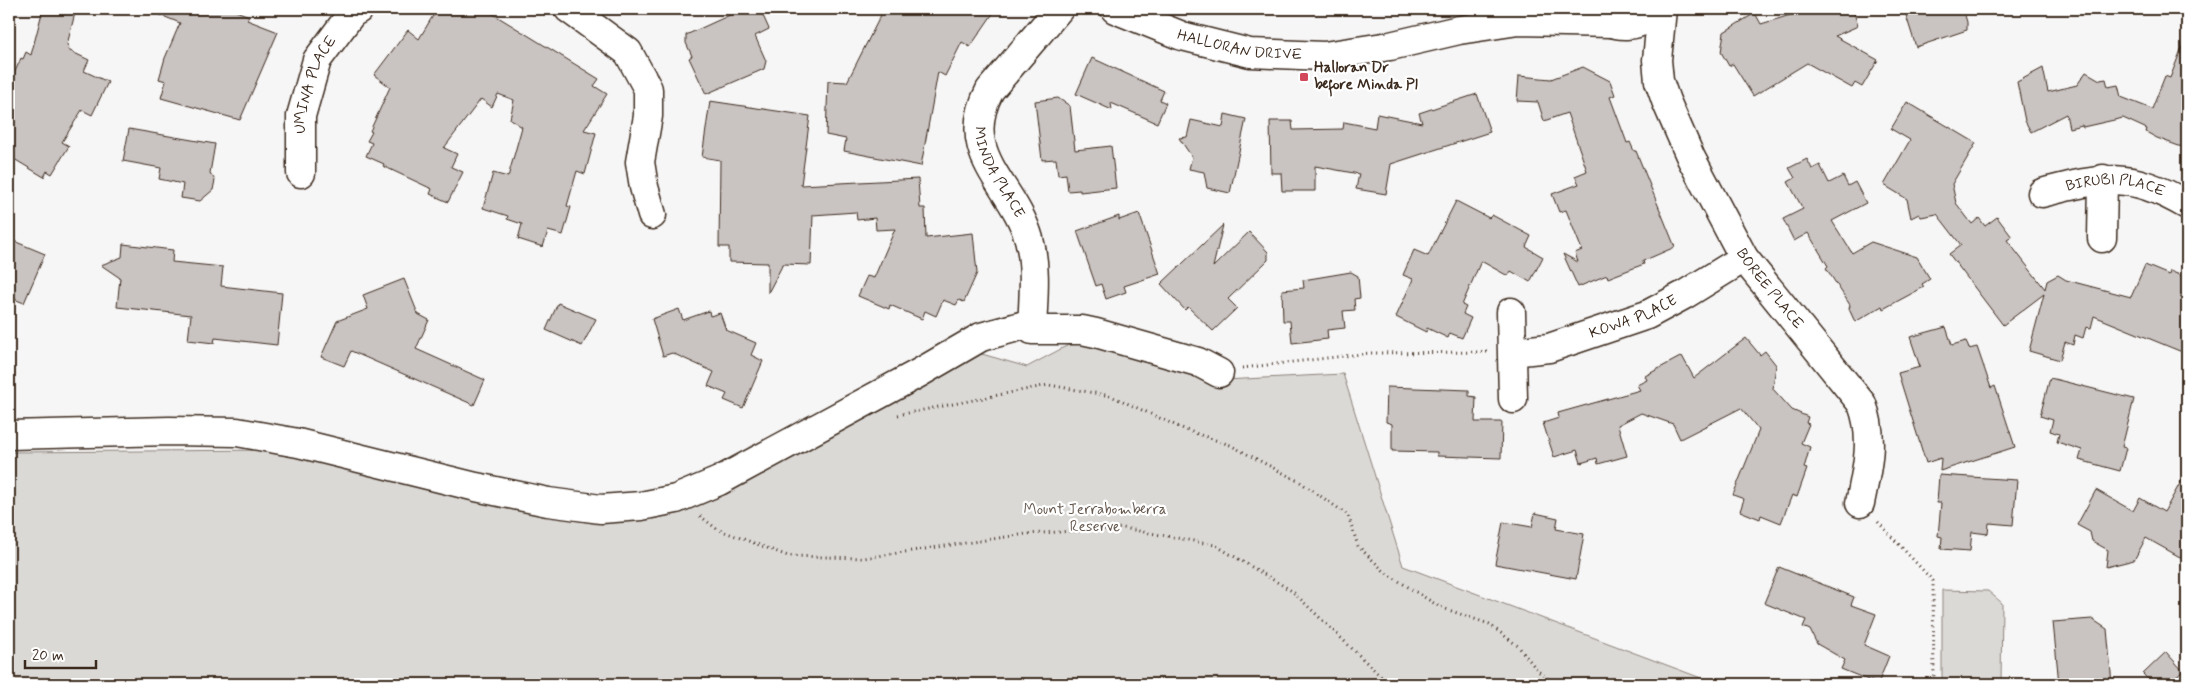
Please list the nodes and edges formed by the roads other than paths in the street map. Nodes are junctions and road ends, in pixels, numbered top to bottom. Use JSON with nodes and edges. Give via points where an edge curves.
{"nodes":[{"id":1,"x":359,"y":9,"type":"edge"},
{"id":2,"x":569,"y":9,"type":"edge"},
{"id":3,"x":1059,"y":9,"type":"edge"},
{"id":4,"x":1115,"y":9,"type":"edge"},
{"id":5,"x":1544,"y":9,"type":"edge"},
{"id":6,"x":1657,"y":9,"type":"edge"},
{"id":7,"x":1662,"y":9,"type":"edge"},
{"id":8,"x":1608,"y":19,"type":"edge"},
{"id":9,"x":1518,"y":21,"type":"junction"},
{"id":10,"x":1657,"y":68,"type":"junction"},
{"id":11,"x":301,"y":172,"type":"dead end"},
{"id":12,"x":2103,"y":179,"type":"junction"},
{"id":13,"x":2042,"y":193,"type":"dead end"},
{"id":14,"x":2187,"y":205,"type":"edge"},
{"id":15,"x":652,"y":214,"type":"dead end"},
{"id":16,"x":2102,"y":238,"type":"dead end"},
{"id":17,"x":1744,"y":258,"type":"junction"},
{"id":18,"x":1511,"y":312,"type":"dead end"},
{"id":19,"x":1032,"y":327,"type":"junction"},
{"id":20,"x":1513,"y":352,"type":"junction"},
{"id":21,"x":1214,"y":370,"type":"road end"},
{"id":22,"x":1513,"y":400,"type":"dead end"},
{"id":23,"x":9,"y":435,"type":"edge"},
{"id":24,"x":1860,"y":503,"type":"road end"}],
"edges":[{"from":1,"to":11,"type":"street","name":"UMINA PLACE","via":[[352,13],[317,60],[301,116]]},
{"from":2,"to":15,"type":"street","via":[[628,52],[648,89],[648,116],[640,162]]},
{"from":3,"to":19,"type":"street","name":"MINDA PLACE","via":[[990,90],[979,126],[979,140],[986,162],[1020,216],[1028,238],[1032,258]]},
{"from":4,"to":9,"type":"street","name":"HALLORAN DRIVE","via":[[1182,36],[1250,53],[1324,56]]},
{"from":5,"to":9,"type":"street","name":"HALLORAN DRIVE"},
{"from":6,"to":8,"type":"street","name":"HALLORAN DRIVE","via":[[1637,24]]},
{"from":7,"to":10,"type":"street","name":"BOREE PLACE"},
{"from":8,"to":9,"type":"street","name":"HALLORAN DRIVE"},
{"from":8,"to":10,"type":"street","name":"BOREE PLACE","via":[[1640,44]]},
{"from":10,"to":17,"type":"street","name":"BOREE PLACE","via":[[1666,101],[1687,149]]},
{"from":12,"to":13,"type":"street","name":"BIRUBI PLACE"},
{"from":12,"to":14,"type":"street","name":"BIRUBI PLACE","via":[[2137,183]]},
{"from":12,"to":16,"type":"street"},
{"from":17,"to":20,"type":"street","name":"KOWA PLACE","via":[[1647,315],[1549,348]]},
{"from":17,"to":24,"type":"street","name":"BOREE PLACE","via":[[1862,404],[1870,442]]},
{"from":18,"to":20,"type":"street"},
{"from":19,"to":21,"type":"street","via":[[1088,331]]},
{"from":19,"to":23,"type":"street","via":[[981,337],[718,481],[676,499],[616,509],[548,502],[298,443],[237,432]]},
{"from":20,"to":22,"type":"street"}]}
